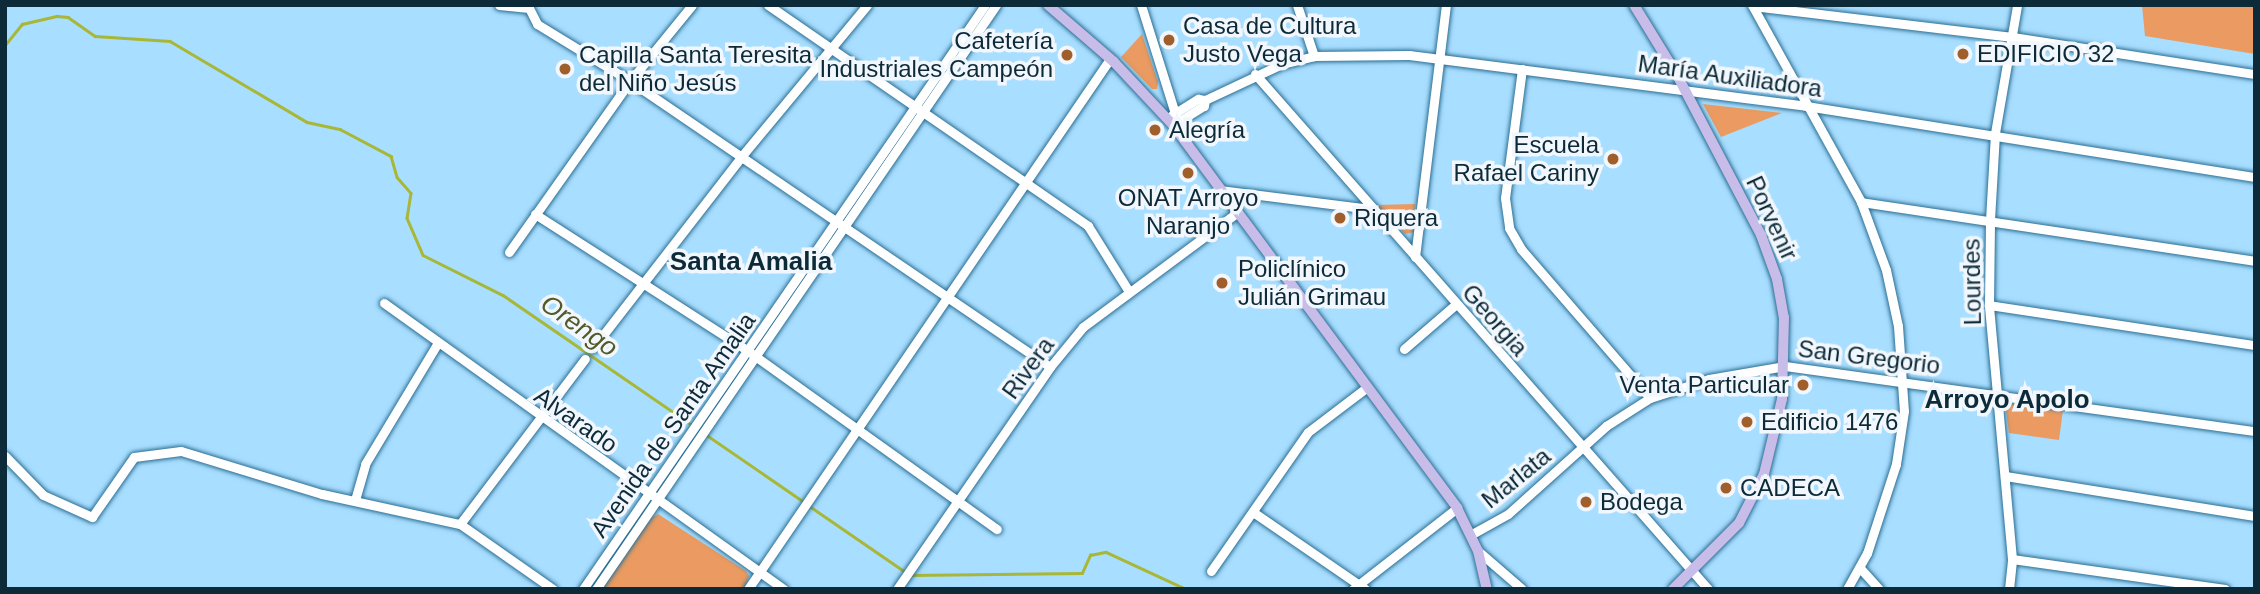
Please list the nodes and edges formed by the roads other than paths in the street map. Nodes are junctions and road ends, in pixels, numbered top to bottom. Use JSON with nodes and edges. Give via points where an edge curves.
{"nodes":[{"id":1,"x":499,"y":5,"type":"edge"},
{"id":2,"x":692,"y":5,"type":"edge"},
{"id":3,"x":768,"y":5,"type":"edge"},
{"id":4,"x":867,"y":5,"type":"edge"},
{"id":5,"x":985,"y":5,"type":"edge"},
{"id":6,"x":996,"y":5,"type":"edge"},
{"id":7,"x":1048,"y":5,"type":"edge"},
{"id":8,"x":1140,"y":5,"type":"edge"},
{"id":9,"x":1297,"y":5,"type":"edge"},
{"id":10,"x":1446,"y":5,"type":"edge"},
{"id":11,"x":1634,"y":5,"type":"edge"},
{"id":12,"x":2017,"y":5,"type":"edge"},
{"id":13,"x":530,"y":6,"type":"edge"},
{"id":14,"x":1753,"y":6,"type":"edge"},
{"id":15,"x":2012,"y":37,"type":"junction"},
{"id":16,"x":831,"y":50,"type":"junction"},
{"id":17,"x":1314,"y":56,"type":"junction"},
{"id":18,"x":1438,"y":58,"type":"junction"},
{"id":19,"x":1110,"y":59,"type":"junction"},
{"id":20,"x":1522,"y":69,"type":"junction"},
{"id":21,"x":1255,"y":74,"type":"junction"},
{"id":22,"x":2255,"y":74,"type":"edge"},
{"id":23,"x":630,"y":81,"type":"junction"},
{"id":24,"x":1684,"y":89,"type":"junction"},
{"id":25,"x":1205,"y":100,"type":"junction"},
{"id":26,"x":1806,"y":106,"type":"junction"},
{"id":27,"x":915,"y":108,"type":"junction"},
{"id":28,"x":924,"y":114,"type":"junction"},
{"id":29,"x":1173,"y":117,"type":"junction"},
{"id":30,"x":1995,"y":133,"type":"junction"},
{"id":31,"x":741,"y":157,"type":"junction"},
{"id":32,"x":2255,"y":177,"type":"edge"},
{"id":33,"x":1026,"y":183,"type":"junction"},
{"id":34,"x":1218,"y":189,"type":"junction"},
{"id":35,"x":1861,"y":202,"type":"junction"},
{"id":36,"x":1370,"y":209,"type":"junction"},
{"id":37,"x":535,"y":214,"type":"junction"},
{"id":38,"x":1235,"y":214,"type":"junction"},
{"id":39,"x":1990,"y":220,"type":"junction"},
{"id":40,"x":836,"y":222,"type":"junction"},
{"id":41,"x":845,"y":228,"type":"junction"},
{"id":42,"x":509,"y":252,"type":"dead end"},
{"id":43,"x":1415,"y":257,"type":"junction"},
{"id":44,"x":2255,"y":261,"type":"edge"},
{"id":45,"x":643,"y":284,"type":"junction"},
{"id":46,"x":1128,"y":290,"type":"junction"},
{"id":47,"x":945,"y":297,"type":"junction"},
{"id":48,"x":384,"y":303,"type":"dead end"},
{"id":49,"x":1455,"y":305,"type":"junction"},
{"id":50,"x":1989,"y":305,"type":"junction"},
{"id":51,"x":437,"y":344,"type":"junction"},
{"id":52,"x":2255,"y":345,"type":"edge"},
{"id":53,"x":593,"y":348,"type":"dead end"},
{"id":54,"x":1404,"y":348,"type":"dead end"},
{"id":55,"x":748,"y":351,"type":"junction"},
{"id":56,"x":757,"y":358,"type":"junction"},
{"id":57,"x":585,"y":359,"type":"dead end"},
{"id":58,"x":1785,"y":366,"type":"junction"},
{"id":59,"x":1050,"y":367,"type":"junction"},
{"id":60,"x":1903,"y":380,"type":"junction"},
{"id":61,"x":1366,"y":388,"type":"junction"},
{"id":62,"x":1994,"y":392,"type":"junction"},
{"id":63,"x":1650,"y":398,"type":"junction"},
{"id":64,"x":539,"y":418,"type":"junction"},
{"id":65,"x":855,"y":429,"type":"junction"},
{"id":66,"x":2255,"y":431,"type":"edge"},
{"id":67,"x":1581,"y":449,"type":"junction"},
{"id":68,"x":5,"y":456,"type":"edge"},
{"id":69,"x":2005,"y":476,"type":"junction"},
{"id":70,"x":649,"y":493,"type":"junction"},
{"id":71,"x":657,"y":499,"type":"junction"},
{"id":72,"x":355,"y":500,"type":"junction"},
{"id":73,"x":957,"y":501,"type":"junction"},
{"id":74,"x":1457,"y":508,"type":"junction"},
{"id":75,"x":1253,"y":512,"type":"junction"},
{"id":76,"x":2255,"y":516,"type":"edge"},
{"id":77,"x":460,"y":524,"type":"junction"},
{"id":78,"x":997,"y":529,"type":"dead end"},
{"id":79,"x":1472,"y":534,"type":"junction"},
{"id":80,"x":1478,"y":551,"type":"junction"},
{"id":81,"x":2012,"y":559,"type":"junction"},
{"id":82,"x":1860,"y":568,"type":"junction"},
{"id":83,"x":1212,"y":571,"type":"dead end"},
{"id":84,"x":760,"y":572,"type":"junction"},
{"id":85,"x":1692,"y":572,"type":"junction"},
{"id":86,"x":2149,"y":584,"type":"edge"},
{"id":87,"x":899,"y":586,"type":"edge"},
{"id":88,"x":1358,"y":587,"type":"edge"},
{"id":89,"x":554,"y":589,"type":"edge"},
{"id":90,"x":583,"y":589,"type":"edge"},
{"id":91,"x":596,"y":589,"type":"edge"},
{"id":92,"x":748,"y":589,"type":"edge"},
{"id":93,"x":783,"y":589,"type":"edge"},
{"id":94,"x":1487,"y":589,"type":"edge"},
{"id":95,"x":1522,"y":589,"type":"edge"},
{"id":96,"x":1673,"y":589,"type":"edge"},
{"id":97,"x":1708,"y":589,"type":"edge"},
{"id":98,"x":1847,"y":589,"type":"edge"},
{"id":99,"x":1879,"y":589,"type":"edge"},
{"id":100,"x":2009,"y":589,"type":"edge"},
{"id":101,"x":2225,"y":589,"type":"edge"}],
"edges":[{"from":1,"to":13,"type":"street"},
{"from":2,"to":23,"type":"street"},
{"from":3,"to":16,"type":"street"},
{"from":4,"to":16,"type":"street"},
{"from":5,"to":27,"type":"street","name":"Avenida de Santa Amalia"},
{"from":6,"to":28,"type":"street","name":"Avenida de Santa Amalia"},
{"from":7,"to":19,"type":"main road"},
{"from":8,"to":29,"type":"street"},
{"from":9,"to":17,"type":"street"},
{"from":10,"to":18,"type":"street"},
{"from":11,"to":24,"type":"main road","name":"Porvenir"},
{"from":12,"to":15,"type":"street","name":"Lourdes"},
{"from":13,"to":23,"type":"street","via":[[537,24]]},
{"from":14,"to":15,"type":"street"},
{"from":14,"to":26,"type":"street"},
{"from":15,"to":22,"type":"street"},
{"from":15,"to":30,"type":"street","name":"Lourdes"},
{"from":16,"to":27,"type":"street"},
{"from":16,"to":31,"type":"street"},
{"from":17,"to":18,"type":"street","name":"María Auxiliadora"},
{"from":17,"to":21,"type":"street","name":"María Auxiliadora"},
{"from":18,"to":20,"type":"street","name":"María Auxiliadora"},
{"from":18,"to":43,"type":"street"},
{"from":19,"to":29,"type":"main road"},
{"from":19,"to":33,"type":"street"},
{"from":20,"to":24,"type":"street","name":"María Auxiliadora"},
{"from":20,"to":63,"type":"street","via":[[1505,198],[1509,228],[1521,249]]},
{"from":21,"to":25,"type":"street","name":"María Auxiliadora"},
{"from":21,"to":36,"type":"street","name":"Georgia"},
{"from":23,"to":31,"type":"street"},
{"from":23,"to":37,"type":"street"},
{"from":24,"to":26,"type":"street","name":"María Auxiliadora"},
{"from":24,"to":58,"type":"main road","name":"Porvenir","via":[[1770,257],[1784,317]]},
{"from":25,"to":29,"type":"street","name":"María Auxiliadora","via":[[1199,98]]},
{"from":25,"to":29,"type":"street","name":"María Auxiliadora","via":[[1204,106]]},
{"from":26,"to":30,"type":"street","name":"María Auxiliadora"},
{"from":26,"to":35,"type":"street"},
{"from":27,"to":28,"type":"street"},
{"from":27,"to":40,"type":"street","name":"Avenida de Santa Amalia"},
{"from":28,"to":33,"type":"street"},
{"from":28,"to":41,"type":"street","name":"Avenida de Santa Amalia"},
{"from":29,"to":34,"type":"main road"},
{"from":30,"to":32,"type":"street","name":"María Auxiliadora"},
{"from":30,"to":39,"type":"street","name":"Lourdes"},
{"from":31,"to":40,"type":"street"},
{"from":31,"to":45,"type":"street"},
{"from":33,"to":46,"type":"street","via":[[1088,226]]},
{"from":33,"to":47,"type":"street"},
{"from":34,"to":36,"type":"street"},
{"from":34,"to":38,"type":"main road"},
{"from":35,"to":39,"type":"street"},
{"from":35,"to":60,"type":"street","via":[[1893,300]]},
{"from":36,"to":43,"type":"street","name":"Georgia"},
{"from":37,"to":42,"type":"street"},
{"from":37,"to":45,"type":"street"},
{"from":38,"to":46,"type":"street","name":"Rivera"},
{"from":38,"to":61,"type":"main road"},
{"from":39,"to":44,"type":"street"},
{"from":39,"to":50,"type":"street","name":"Lourdes"},
{"from":40,"to":41,"type":"street"},
{"from":40,"to":55,"type":"street","name":"Avenida de Santa Amalia"},
{"from":41,"to":47,"type":"street"},
{"from":41,"to":56,"type":"street","name":"Avenida de Santa Amalia"},
{"from":43,"to":49,"type":"street","name":"Georgia"},
{"from":45,"to":53,"type":"street"},
{"from":45,"to":55,"type":"street"},
{"from":46,"to":59,"type":"street","name":"Rivera","via":[[1083,327]]},
{"from":47,"to":59,"type":"street"},
{"from":47,"to":65,"type":"street"},
{"from":48,"to":51,"type":"street","name":"Alvarado"},
{"from":49,"to":54,"type":"street"},
{"from":49,"to":67,"type":"street","name":"Georgia"},
{"from":50,"to":52,"type":"street"},
{"from":50,"to":62,"type":"street","name":"Lourdes"},
{"from":51,"to":64,"type":"street","name":"Alvarado"},
{"from":51,"to":72,"type":"street","via":[[365,464]]},
{"from":55,"to":56,"type":"street"},
{"from":55,"to":70,"type":"street","name":"Avenida de Santa Amalia"},
{"from":56,"to":65,"type":"street"},
{"from":56,"to":71,"type":"street","name":"Avenida de Santa Amalia"},
{"from":57,"to":64,"type":"street"},
{"from":58,"to":60,"type":"street","name":"San Gregorio"},
{"from":58,"to":63,"type":"street","name":"San Gregorio","via":[[1709,379]]},
{"from":58,"to":85,"type":"main road","name":"Porvenir","via":[[1778,429],[1764,474],[1740,523]]},
{"from":59,"to":73,"type":"street","name":"Rivera"},
{"from":60,"to":62,"type":"street","name":"San Gregorio"},
{"from":60,"to":82,"type":"street","via":[[1904,411],[1896,464]]},
{"from":61,"to":74,"type":"main road"},
{"from":61,"to":75,"type":"street","via":[[1307,432]]},
{"from":62,"to":66,"type":"street","name":"San Gregorio"},
{"from":62,"to":69,"type":"street","name":"Lourdes"},
{"from":63,"to":67,"type":"street","name":"San Gregorio","via":[[1606,426]]},
{"from":64,"to":70,"type":"street","name":"Alvarado"},
{"from":64,"to":77,"type":"street"},
{"from":65,"to":73,"type":"street"},
{"from":65,"to":84,"type":"street"},
{"from":67,"to":79,"type":"street","name":"Marlata","via":[[1508,514]]},
{"from":67,"to":85,"type":"street","name":"Georgia"},
{"from":68,"to":72,"type":"street","via":[[43,495],[92,517],[134,457],[181,452]]},
{"from":69,"to":76,"type":"street"},
{"from":69,"to":81,"type":"street","name":"Lourdes"},
{"from":70,"to":71,"type":"street","name":"Alvarado"},
{"from":70,"to":90,"type":"street","name":"Avenida de Santa Amalia"},
{"from":71,"to":84,"type":"street","name":"Alvarado"},
{"from":71,"to":91,"type":"street","name":"Avenida de Santa Amalia"},
{"from":72,"to":77,"type":"street"},
{"from":73,"to":78,"type":"street"},
{"from":73,"to":87,"type":"street","name":"Rivera"},
{"from":74,"to":79,"type":"main road"},
{"from":74,"to":88,"type":"street"},
{"from":75,"to":83,"type":"street"},
{"from":75,"to":88,"type":"street"},
{"from":77,"to":89,"type":"street"},
{"from":79,"to":80,"type":"main road"},
{"from":80,"to":94,"type":"main road"},
{"from":80,"to":95,"type":"street"},
{"from":81,"to":86,"type":"street"},
{"from":81,"to":100,"type":"street","name":"Lourdes"},
{"from":82,"to":98,"type":"street"},
{"from":82,"to":99,"type":"street"},
{"from":84,"to":92,"type":"street"},
{"from":84,"to":93,"type":"street","name":"Alvarado"},
{"from":85,"to":96,"type":"main road","name":"Porvenir"},
{"from":85,"to":97,"type":"street","name":"Georgia"},
{"from":86,"to":101,"type":"street"}]}
